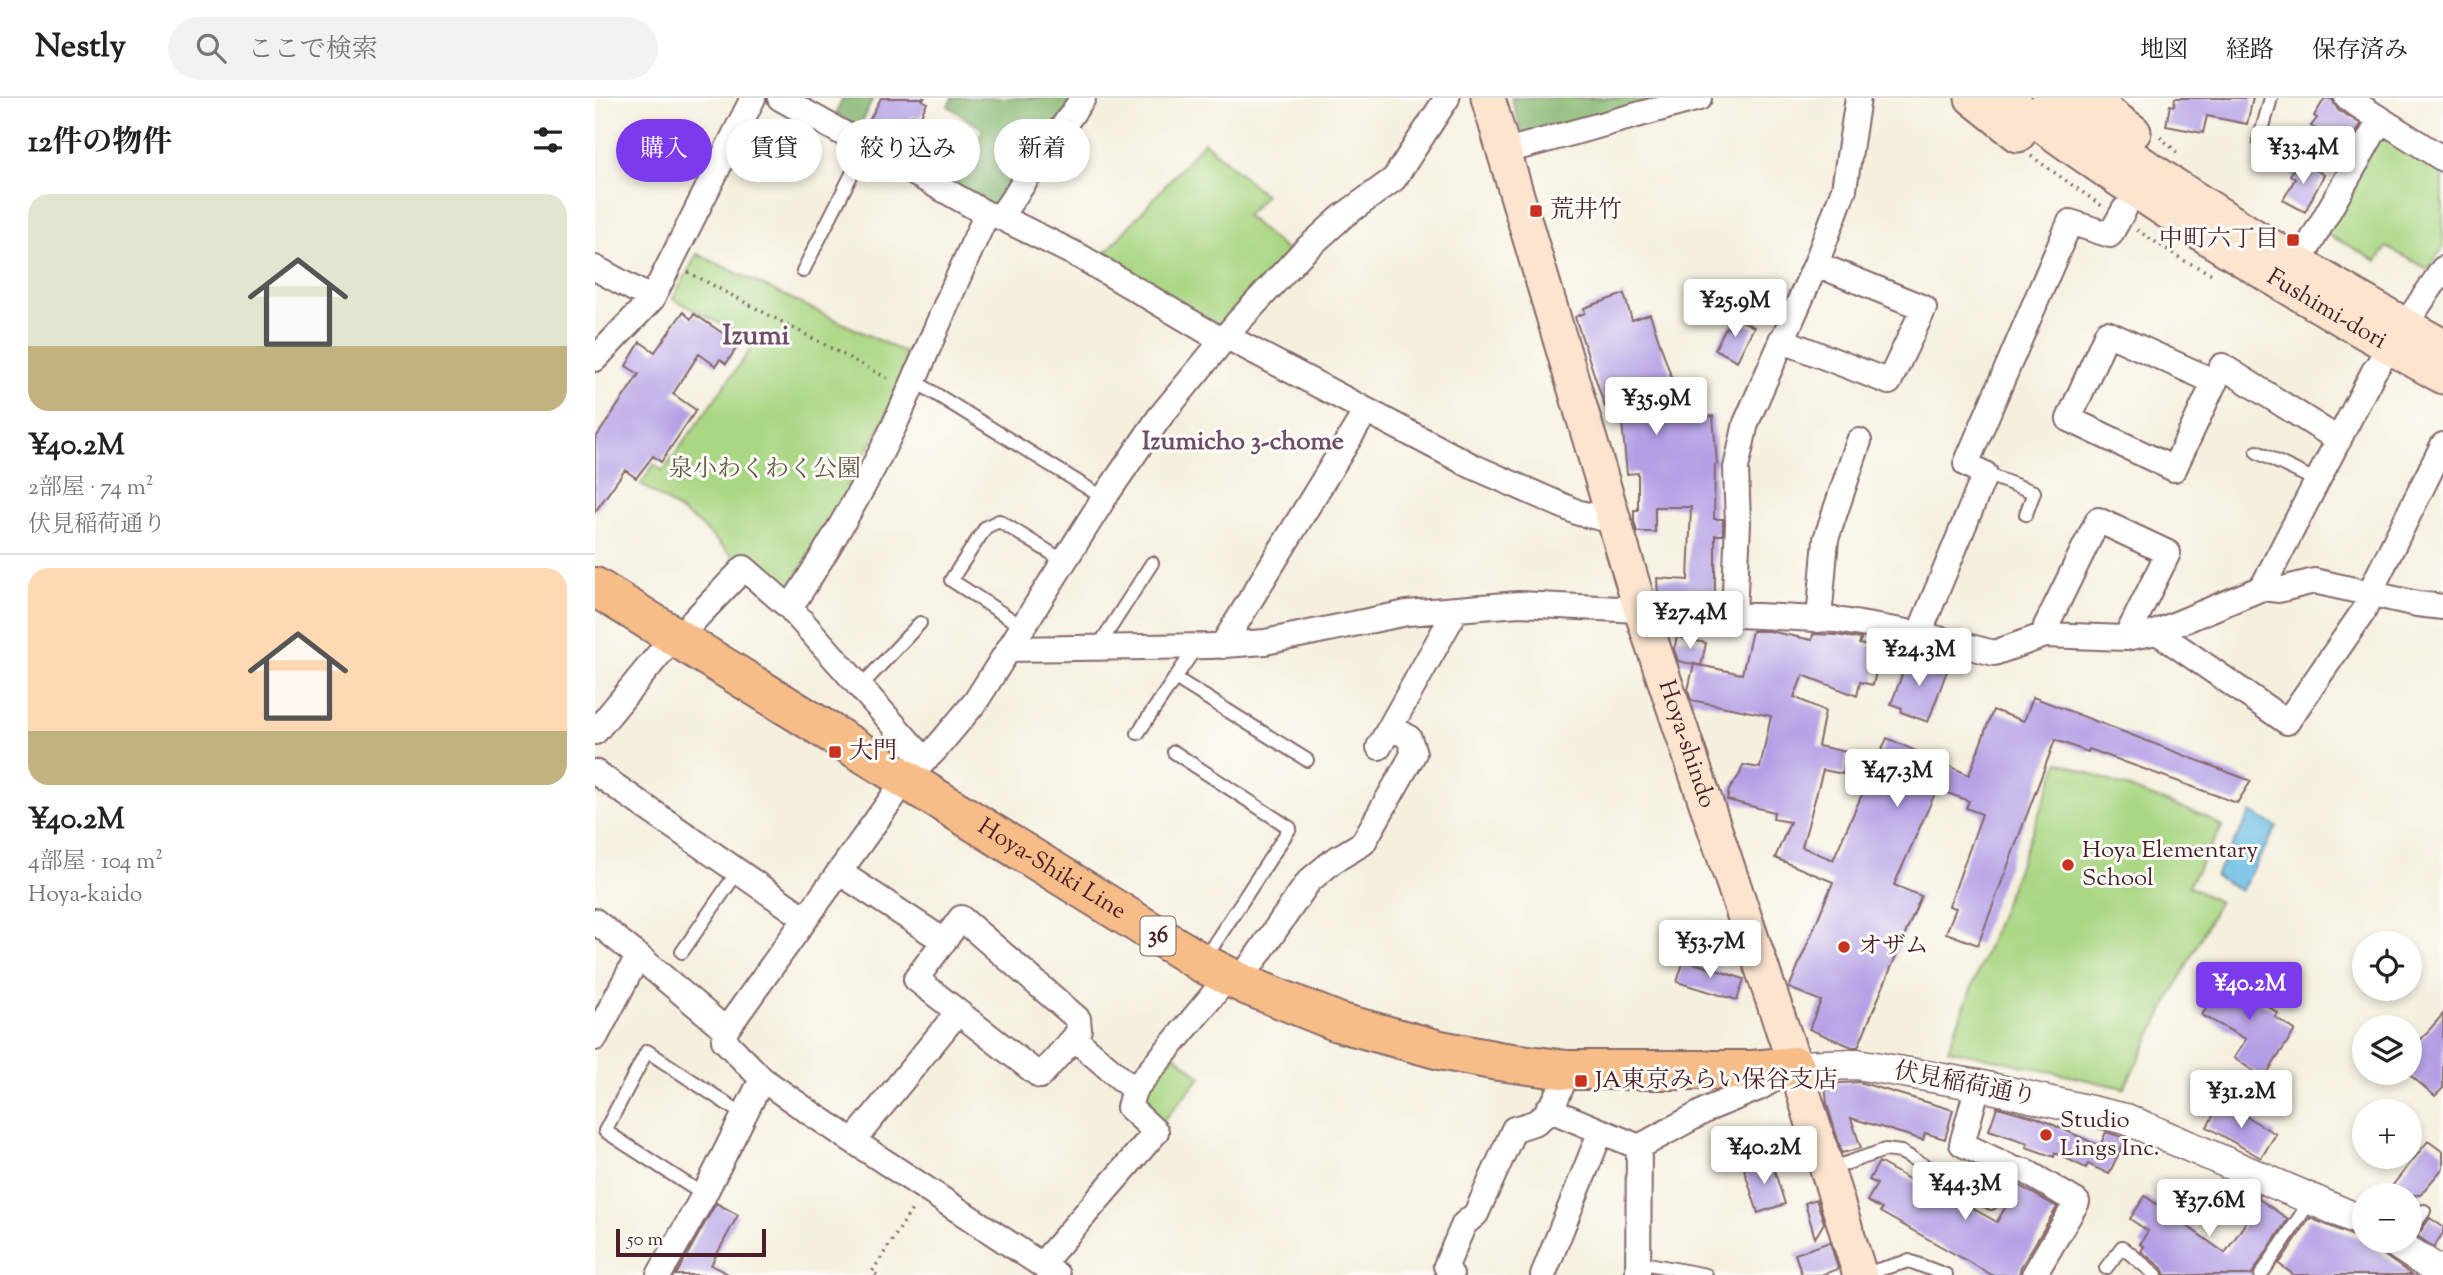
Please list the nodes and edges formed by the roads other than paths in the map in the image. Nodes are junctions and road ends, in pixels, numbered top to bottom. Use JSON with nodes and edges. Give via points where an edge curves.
{"nodes":[{"id":1,"x":753,"y":98,"type":"edge"},
{"id":2,"x":780,"y":98,"type":"edge"},
{"id":3,"x":1083,"y":98,"type":"edge"},
{"id":4,"x":1488,"y":98,"type":"edge"},
{"id":5,"x":1699,"y":98,"type":"edge"},
{"id":6,"x":1858,"y":98,"type":"edge"},
{"id":7,"x":1972,"y":98,"type":"edge"},
{"id":8,"x":2005,"y":98,"type":"edge"},
{"id":9,"x":2049,"y":98,"type":"edge"},
{"id":10,"x":2088,"y":98,"type":"edge"},
{"id":11,"x":2271,"y":98,"type":"edge"},
{"id":12,"x":2347,"y":98,"type":"edge"},
{"id":13,"x":1443,"y":99,"type":"edge"},
{"id":14,"x":2381,"y":119,"type":"junction"},
{"id":15,"x":836,"y":129,"type":"edge"},
{"id":16,"x":2259,"y":141,"type":"dead end"},
{"id":17,"x":1506,"y":151,"type":"junction"},
{"id":18,"x":2443,"y":159,"type":"edge"},
{"id":19,"x":2173,"y":168,"type":"junction"},
{"id":20,"x":848,"y":182,"type":"edge"},
{"id":21,"x":932,"y":182,"type":"edge"},
{"id":22,"x":2124,"y":210,"type":"junction"},
{"id":23,"x":993,"y":215,"type":"junction"},
{"id":24,"x":2214,"y":243,"type":"junction"},
{"id":25,"x":2299,"y":263,"type":"junction"},
{"id":26,"x":1816,"y":264,"type":"junction"},
{"id":27,"x":595,"y":268,"type":"edge"},
{"id":28,"x":2443,"y":270,"type":"edge"},
{"id":29,"x":803,"y":271,"type":"dead end"},
{"id":30,"x":652,"y":299,"type":"junction"},
{"id":31,"x":2398,"y":336,"type":"junction"},
{"id":32,"x":1225,"y":339,"type":"junction"},
{"id":33,"x":1781,"y":340,"type":"junction"},
{"id":34,"x":2443,"y":346,"type":"edge"},
{"id":35,"x":595,"y":359,"type":"edge"},
{"id":36,"x":2443,"y":377,"type":"edge"},
{"id":37,"x":2215,"y":382,"type":"junction"},
{"id":38,"x":911,"y":385,"type":"junction"},
{"id":39,"x":1366,"y":411,"type":"junction"},
{"id":40,"x":2339,"y":440,"type":"junction"},
{"id":41,"x":1859,"y":441,"type":"dead end"},
{"id":42,"x":2443,"y":445,"type":"edge"},
{"id":43,"x":2257,"y":453,"type":"dead end"},
{"id":44,"x":1986,"y":474,"type":"junction"},
{"id":45,"x":2317,"y":481,"type":"junction"},
{"id":46,"x":1104,"y":498,"type":"junction"},
{"id":47,"x":2026,"y":514,"type":"dead end"},
{"id":48,"x":1615,"y":521,"type":"junction"},
{"id":49,"x":1064,"y":561,"type":"junction"},
{"id":50,"x":1152,"y":563,"type":"dead end"},
{"id":51,"x":595,"y":587,"type":"edge"},
{"id":52,"x":2263,"y":588,"type":"junction"},
{"id":53,"x":2370,"y":594,"type":"junction"},
{"id":54,"x":2443,"y":607,"type":"edge"},
{"id":55,"x":790,"y":608,"type":"junction"},
{"id":56,"x":1456,"y":610,"type":"junction"},
{"id":57,"x":1641,"y":611,"type":"junction"},
{"id":58,"x":1734,"y":615,"type":"junction"},
{"id":59,"x":1819,"y":620,"type":"junction"},
{"id":60,"x":920,"y":623,"type":"dead end"},
{"id":61,"x":1023,"y":627,"type":"junction"},
{"id":62,"x":2157,"y":632,"type":"junction"},
{"id":63,"x":1919,"y":634,"type":"junction"},
{"id":64,"x":2045,"y":635,"type":"junction"},
{"id":65,"x":678,"y":637,"type":"junction"},
{"id":66,"x":2126,"y":638,"type":"junction"},
{"id":67,"x":1197,"y":645,"type":"junction"},
{"id":68,"x":1222,"y":646,"type":"junction"},
{"id":69,"x":1098,"y":648,"type":"junction"},
{"id":70,"x":1009,"y":649,"type":"junction"},
{"id":71,"x":1175,"y":678,"type":"junction"},
{"id":72,"x":860,"y":687,"type":"junction"},
{"id":73,"x":595,"y":732,"type":"edge"},
{"id":74,"x":1138,"y":733,"type":"dead end"},
{"id":75,"x":1174,"y":752,"type":"dead end"},
{"id":76,"x":1307,"y":760,"type":"dead end"},
{"id":77,"x":916,"y":770,"type":"junction"},
{"id":78,"x":595,"y":772,"type":"edge"},
{"id":79,"x":737,"y":871,"type":"junction"},
{"id":80,"x":839,"y":872,"type":"junction"},
{"id":81,"x":805,"y":918,"type":"junction"},
{"id":82,"x":595,"y":921,"type":"edge"},
{"id":83,"x":944,"y":941,"type":"junction"},
{"id":84,"x":682,"y":952,"type":"dead end"},
{"id":85,"x":638,"y":956,"type":"junction"},
{"id":86,"x":1223,"y":974,"type":"junction"},
{"id":87,"x":602,"y":1001,"type":"edge"},
{"id":88,"x":958,"y":1012,"type":"junction"},
{"id":89,"x":726,"y":1030,"type":"junction"},
{"id":90,"x":595,"y":1038,"type":"edge"},
{"id":91,"x":1074,"y":1038,"type":"junction"},
{"id":92,"x":1795,"y":1066,"type":"junction"},
{"id":93,"x":1567,"y":1070,"type":"junction"},
{"id":94,"x":762,"y":1079,"type":"junction"},
{"id":95,"x":1977,"y":1085,"type":"junction"},
{"id":96,"x":1134,"y":1090,"type":"junction"},
{"id":97,"x":1548,"y":1109,"type":"junction"},
{"id":98,"x":744,"y":1115,"type":"junction"},
{"id":99,"x":1601,"y":1131,"type":"junction"},
{"id":100,"x":854,"y":1140,"type":"junction"},
{"id":101,"x":1639,"y":1147,"type":"junction"},
{"id":102,"x":2014,"y":1169,"type":"junction"},
{"id":103,"x":1826,"y":1171,"type":"junction"},
{"id":104,"x":704,"y":1195,"type":"junction"},
{"id":105,"x":2312,"y":1199,"type":"junction"},
{"id":106,"x":2424,"y":1211,"type":"dead end"},
{"id":107,"x":2422,"y":1214,"type":"edge"},
{"id":108,"x":2352,"y":1217,"type":"edge"},
{"id":109,"x":2418,"y":1253,"type":"edge"},
{"id":110,"x":2106,"y":1268,"type":"dead end"},
{"id":111,"x":1638,"y":1269,"type":"edge"},
{"id":112,"x":1050,"y":1270,"type":"edge"},
{"id":113,"x":659,"y":1275,"type":"edge"},
{"id":114,"x":1451,"y":1275,"type":"edge"},
{"id":115,"x":1543,"y":1275,"type":"edge"},
{"id":116,"x":1706,"y":1275,"type":"edge"},
{"id":117,"x":1860,"y":1275,"type":"edge"},
{"id":118,"x":1946,"y":1275,"type":"edge"},
{"id":119,"x":2034,"y":1275,"type":"edge"},
{"id":120,"x":2156,"y":1275,"type":"edge"},
{"id":121,"x":2262,"y":1275,"type":"edge"},
{"id":122,"x":2443,"y":1275,"type":"edge"}],
"edges":[{"from":1,"to":30,"type":"street"},
{"from":2,"to":15,"type":"street"},
{"from":3,"to":23,"type":"street"},
{"from":4,"to":17,"type":"main road","name":"Hoya-shindo"},
{"from":5,"to":17,"type":"street"},
{"from":6,"to":26,"type":"street","via":[[1844,189]]},
{"from":7,"to":22,"type":"main road"},
{"from":8,"to":24,"type":"main road","name":"Fushimi-dori"},
{"from":9,"to":19,"type":"main road","name":"Fushimi-dori"},
{"from":10,"to":19,"type":"main road","via":[[2161,152]]},
{"from":11,"to":16,"type":"lane"},
{"from":12,"to":14,"type":"street"},
{"from":13,"to":32,"type":"street","via":[[1394,179],[1301,254]]},
{"from":14,"to":18,"type":"street"},
{"from":14,"to":25,"type":"street"},
{"from":17,"to":48,"type":"main road","name":"Hoya-shindo"},
{"from":19,"to":25,"type":"main road","name":"Fushimi-dori"},
{"from":20,"to":29,"type":"lane"},
{"from":21,"to":23,"type":"street"},
{"from":22,"to":24,"type":"main road","via":[[2181,246],[2204,249]]},
{"from":22,"to":44,"type":"street","via":[[2110,235],[2070,222],[1966,464]]},
{"from":23,"to":32,"type":"street","via":[[1081,257]]},
{"from":23,"to":38,"type":"street","via":[[954,284]]},
{"from":24,"to":31,"type":"main road","name":"Fushimi-dori","via":[[2285,288]]},
{"from":25,"to":31,"type":"main road","name":"Fushimi-dori"},
{"from":26,"to":33,"type":"street"},
{"from":26,"to":33,"type":"street","via":[[1924,308],[1889,382]]},
{"from":27,"to":30,"type":"street"},
{"from":28,"to":31,"type":"street"},
{"from":30,"to":35,"type":"street"},
{"from":31,"to":34,"type":"main road","name":"Fushimi-dori"},
{"from":31,"to":36,"type":"main road","name":"Fushimi-dori"},
{"from":31,"to":40,"type":"street","via":[[2374,371]]},
{"from":32,"to":39,"type":"street"},
{"from":32,"to":46,"type":"street","via":[[1159,418]]},
{"from":33,"to":58,"type":"street","via":[[1746,423],[1736,468]]},
{"from":37,"to":37,"type":"street","via":[[2107,333],[2069,419],[2174,469]]},
{"from":37,"to":40,"type":"street","via":[[2222,366]]},
{"from":38,"to":46,"type":"lane"},
{"from":38,"to":55,"type":"street","via":[[823,558]]},
{"from":39,"to":48,"type":"street","via":[[1472,466],[1579,513]]},
{"from":39,"to":68,"type":"street"},
{"from":40,"to":45,"type":"street"},
{"from":41,"to":59,"type":"street","via":[[1825,539]]},
{"from":42,"to":53,"type":"street"},
{"from":43,"to":45,"type":"lane"},
{"from":44,"to":47,"type":"lane","via":[[2034,492]]},
{"from":44,"to":63,"type":"street"},
{"from":45,"to":52,"type":"street"},
{"from":46,"to":49,"type":"street"},
{"from":48,"to":57,"type":"main road","name":"Hoya-shindo"},
{"from":49,"to":61,"type":"street"},
{"from":49,"to":61,"type":"lane","via":[[999,521],[986,527],[951,580]]},
{"from":50,"to":69,"type":"lane"},
{"from":51,"to":65,"type":"main road","name":"Hoya-Shiki Line","number":"36"},
{"from":52,"to":53,"type":"street","via":[[2279,590],[2314,581]]},
{"from":52,"to":62,"type":"street"},
{"from":53,"to":54,"type":"street"},
{"from":53,"to":62,"type":"street","via":[[2364,612],[2287,722]]},
{"from":55,"to":65,"type":"street","via":[[744,568]]},
{"from":55,"to":72,"type":"street"},
{"from":56,"to":57,"type":"street","via":[[1519,604]]},
{"from":56,"to":68,"type":"street","via":[[1407,613],[1265,642]]},
{"from":56,"to":86,"type":"street","via":[[1385,736],[1409,738],[1414,753],[1363,843],[1309,881]]},
{"from":57,"to":58,"type":"street"},
{"from":57,"to":92,"type":"main road","name":"Hoya-shindo"},
{"from":58,"to":59,"type":"street"},
{"from":59,"to":63,"type":"street"},
{"from":60,"to":72,"type":"lane"},
{"from":61,"to":70,"type":"street"},
{"from":62,"to":66,"type":"street"},
{"from":63,"to":64,"type":"street","via":[[1994,653]]},
{"from":64,"to":66,"type":"street"},
{"from":64,"to":66,"type":"street","via":[[2098,520],[2168,553]]},
{"from":65,"to":73,"type":"street"},
{"from":65,"to":77,"type":"main road","name":"Hoya-Shiki Line","number":"36"},
{"from":67,"to":68,"type":"street"},
{"from":67,"to":69,"type":"street"},
{"from":67,"to":71,"type":"lane"},
{"from":69,"to":70,"type":"street"},
{"from":70,"to":77,"type":"street","via":[[977,701]]},
{"from":71,"to":74,"type":"lane"},
{"from":71,"to":76,"type":"lane"},
{"from":72,"to":77,"type":"street"},
{"from":75,"to":86,"type":"lane","via":[[1290,828]]},
{"from":77,"to":80,"type":"street"},
{"from":77,"to":86,"type":"main road","name":"Hoya-Shiki Line","number":"36"},
{"from":78,"to":79,"type":"street"},
{"from":79,"to":81,"type":"street"},
{"from":79,"to":84,"type":"lane"},
{"from":80,"to":81,"type":"street"},
{"from":80,"to":83,"type":"street"},
{"from":81,"to":89,"type":"street"},
{"from":82,"to":85,"type":"street"},
{"from":83,"to":88,"type":"street","via":[[916,979]]},
{"from":83,"to":91,"type":"street","via":[[961,918],[1078,1019]]},
{"from":85,"to":87,"type":"street"},
{"from":85,"to":89,"type":"street"},
{"from":86,"to":93,"type":"main road","name":"Hoya-Shiki Line","number":"36","via":[[1390,1038],[1497,1061]]},
{"from":86,"to":96,"type":"street"},
{"from":87,"to":90,"type":"street"},
{"from":88,"to":91,"type":"street","via":[[1039,1076]]},
{"from":88,"to":100,"type":"street"},
{"from":89,"to":94,"type":"street","via":[[724,1040]]},
{"from":91,"to":96,"type":"street"},
{"from":92,"to":93,"type":"main road","name":"Hoya-Shiki Line","number":"36"},
{"from":92,"to":95,"type":"street","name":"伏見稲荷通り","via":[[1857,1064]]},
{"from":92,"to":101,"type":"street"},
{"from":92,"to":103,"type":"main road","name":"Hoya-shindo"},
{"from":93,"to":97,"type":"street"},
{"from":94,"to":98,"type":"street"},
{"from":94,"to":100,"type":"street"},
{"from":95,"to":102,"type":"street","via":[[1962,1143]]},
{"from":95,"to":105,"type":"street","name":"伏見稲荷通り","via":[[2126,1119]]},
{"from":96,"to":112,"type":"street","via":[[1129,1107],[1156,1132]]},
{"from":97,"to":99,"type":"street"},
{"from":97,"to":114,"type":"street","via":[[1537,1122],[1514,1129],[1476,1214],[1464,1224],[1446,1266]]},
{"from":98,"to":104,"type":"street"},
{"from":98,"to":104,"type":"lane","via":[[647,1051],[605,1131]]},
{"from":99,"to":101,"type":"street"},
{"from":99,"to":115,"type":"street"},
{"from":100,"to":112,"type":"street"},
{"from":101,"to":111,"type":"street"},
{"from":102,"to":103,"type":"lane","via":[[1991,1203],[1901,1152],[1885,1150]]},
{"from":102,"to":119,"type":"street","via":[[2077,1202]]},
{"from":103,"to":117,"type":"main road","name":"Hoya-shindo"},
{"from":104,"to":113,"type":"street"},
{"from":105,"to":108,"type":"street","name":"伏見稲荷通り"},
{"from":105,"to":121,"type":"lane"},
{"from":106,"to":107,"type":"lane"},
{"from":109,"to":122,"type":"street"},
{"from":110,"to":120,"type":"lane","via":[[2122,1247]]},
{"from":111,"to":116,"type":"lane"},
{"from":117,"to":118,"type":"lane","via":[[1909,1261]]}]}
